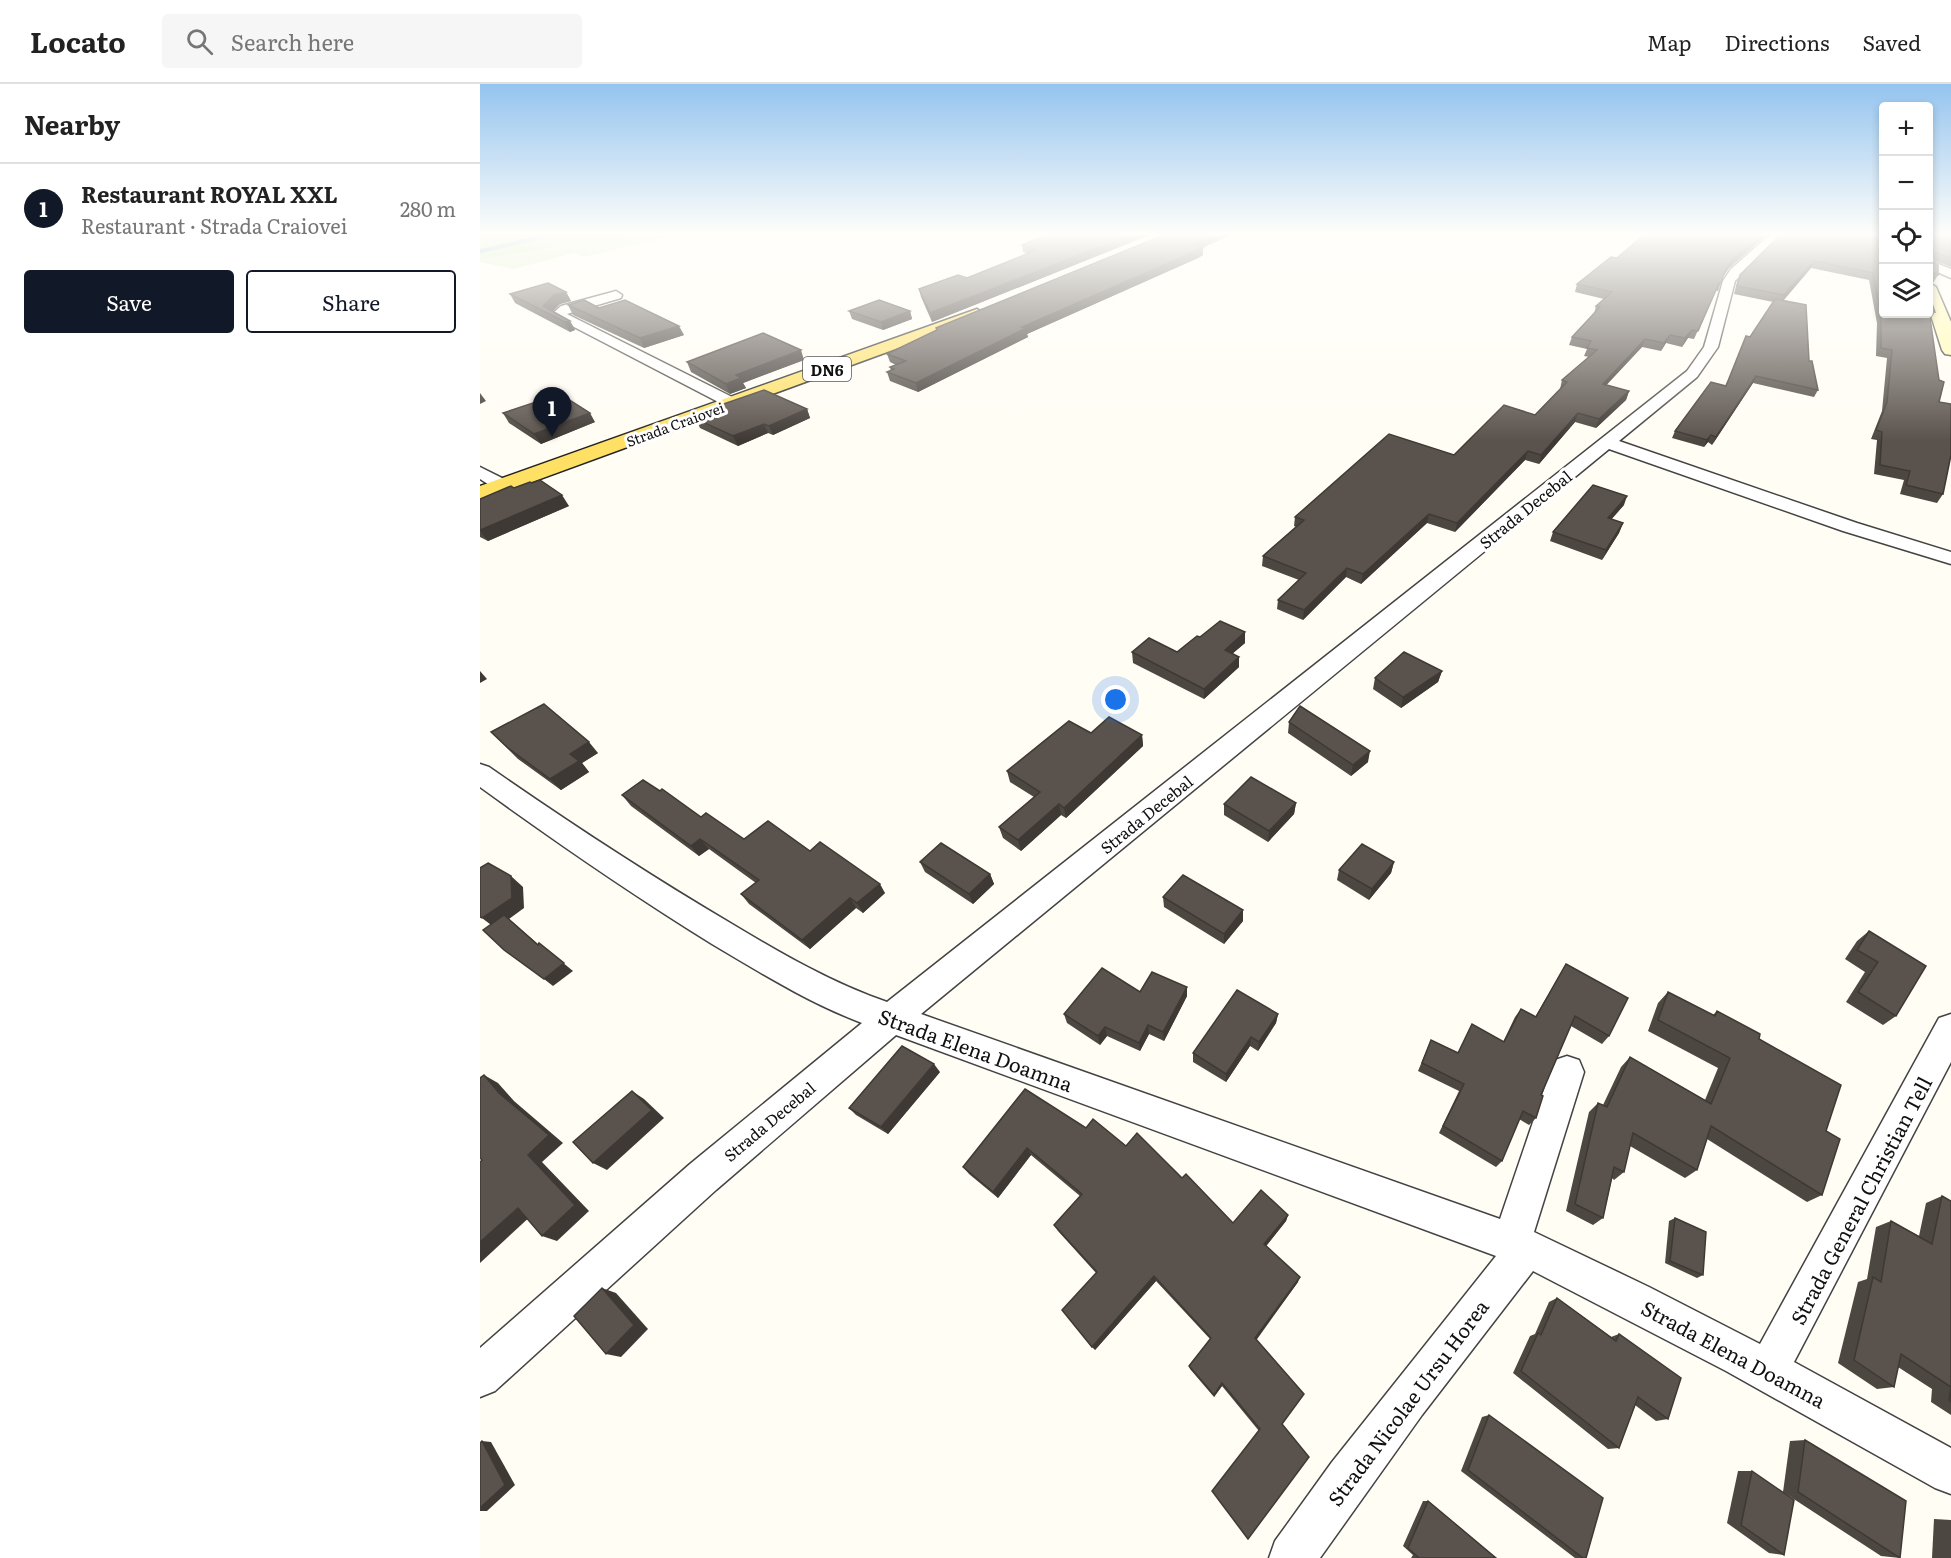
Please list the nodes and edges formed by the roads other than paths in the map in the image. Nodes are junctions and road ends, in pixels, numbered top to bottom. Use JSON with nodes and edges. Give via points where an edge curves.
{"nodes":[{"id":1,"x":588,"y":303,"type":"edge"},
{"id":2,"x":1723,"y":303,"type":"edge"},
{"id":3,"x":1936,"y":303,"type":"edge"},
{"id":4,"x":998,"y":306,"type":"edge"},
{"id":5,"x":1951,"y":350,"type":"edge"},
{"id":6,"x":732,"y":403,"type":"junction"},
{"id":7,"x":1607,"y":443,"type":"junction"},
{"id":8,"x":480,"y":472,"type":"edge"},
{"id":9,"x":504,"y":486,"type":"junction"},
{"id":10,"x":480,"y":494,"type":"edge"},
{"id":11,"x":1951,"y":558,"type":"edge"},
{"id":12,"x":480,"y":774,"type":"edge"},
{"id":13,"x":892,"y":1018,"type":"junction"},
{"id":14,"x":1951,"y":1029,"type":"edge"},
{"id":15,"x":1567,"y":1072,"type":"dead end"},
{"id":16,"x":1520,"y":1245,"type":"junction"},
{"id":17,"x":1768,"y":1370,"type":"junction"},
{"id":18,"x":480,"y":1376,"type":"edge"},
{"id":19,"x":1951,"y":1472,"type":"edge"},
{"id":20,"x":1292,"y":1558,"type":"edge"}],
"edges":[{"from":1,"to":6,"type":"street","via":[[558,315]]},
{"from":2,"to":7,"type":"street","name":"Strada Decebal","via":[[1706,358],[1692,374]]},
{"from":3,"to":5,"type":"street"},
{"from":4,"to":6,"type":"main road","name":"Strada Craiovei","number":"DN6"},
{"from":6,"to":9,"type":"main road","name":"Strada Craiovei","number":"DN6"},
{"from":7,"to":11,"type":"street"},
{"from":7,"to":13,"type":"street","name":"Strada Decebal"},
{"from":8,"to":9,"type":"street"},
{"from":9,"to":10,"type":"main road","name":"Strada Craiovei","number":"DN6"},
{"from":12,"to":13,"type":"street","name":"Strada Elena Doamna","via":[[560,832],[759,957],[837,999]]},
{"from":13,"to":16,"type":"street","name":"Strada Elena Doamna"},
{"from":13,"to":18,"type":"street","name":"Strada Decebal","via":[[703,1177]]},
{"from":14,"to":17,"type":"street","name":"Strada General Christian Tell"},
{"from":15,"to":16,"type":"street"},
{"from":16,"to":17,"type":"street","name":"Strada Elena Doamna","via":[[1621,1292]]},
{"from":16,"to":20,"type":"street","name":"Strada Nicolae Ursu Horea"},
{"from":17,"to":19,"type":"street","name":"Strada Elena Doamna"}]}
